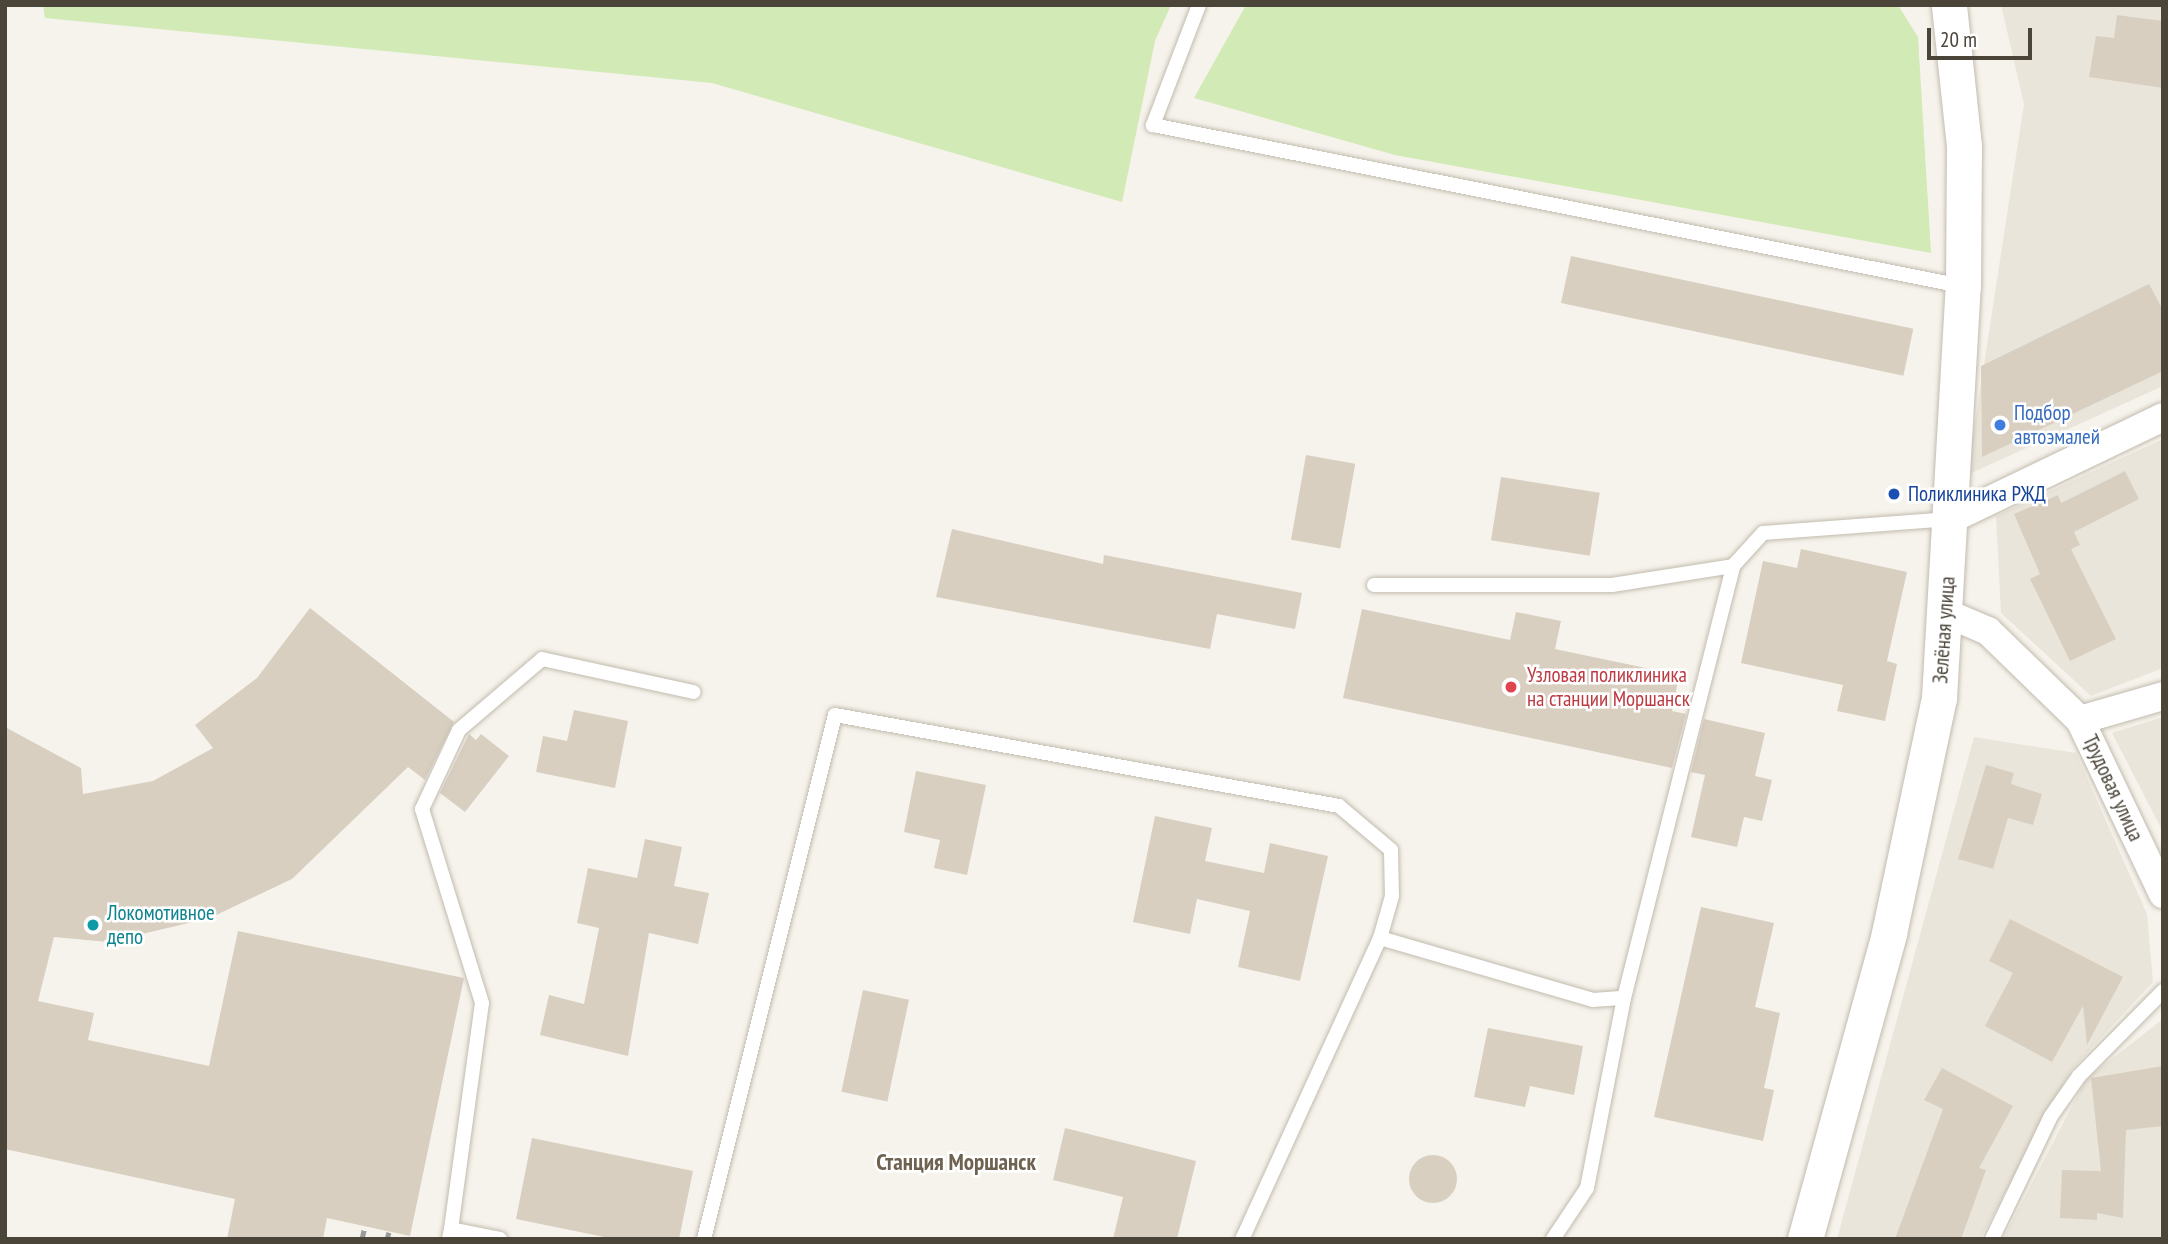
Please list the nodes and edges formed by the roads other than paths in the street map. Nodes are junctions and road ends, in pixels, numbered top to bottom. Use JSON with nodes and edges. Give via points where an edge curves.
{"nodes":[{"id":1,"x":1199,"y":5,"type":"edge"},
{"id":2,"x":1949,"y":5,"type":"edge"},
{"id":3,"x":1964,"y":286,"type":"junction"},
{"id":4,"x":2163,"y":417,"type":"edge"},
{"id":5,"x":1951,"y":519,"type":"junction"},
{"id":6,"x":1733,"y":566,"type":"junction"},
{"id":7,"x":1374,"y":586,"type":"dead end"},
{"id":8,"x":1946,"y":613,"type":"junction"},
{"id":9,"x":694,"y":692,"type":"dead end"},
{"id":10,"x":2163,"y":696,"type":"edge"},
{"id":11,"x":2080,"y":720,"type":"junction"},
{"id":12,"x":2163,"y":894,"type":"edge"},
{"id":13,"x":1380,"y":938,"type":"junction"},
{"id":14,"x":2163,"y":991,"type":"edge"},
{"id":15,"x":1624,"y":998,"type":"junction"},
{"id":16,"x":450,"y":1234,"type":"edge"},
{"id":17,"x":500,"y":1239,"type":"edge"},
{"id":18,"x":704,"y":1239,"type":"edge"},
{"id":19,"x":1242,"y":1239,"type":"edge"},
{"id":20,"x":1553,"y":1239,"type":"edge"},
{"id":21,"x":1805,"y":1239,"type":"edge"},
{"id":22,"x":1992,"y":1239,"type":"edge"}],
"edges":[{"from":1,"to":3,"type":"lane","via":[[1153,125]]},
{"from":2,"to":3,"type":"street","name":"Зелёная улица","via":[[1964,146]]},
{"from":3,"to":5,"type":"street","name":"Зелёная улица"},
{"from":4,"to":5,"type":"street"},
{"from":5,"to":6,"type":"lane","via":[[1763,533]]},
{"from":5,"to":8,"type":"street","name":"Зелёная улица"},
{"from":6,"to":7,"type":"lane","via":[[1559,589]]},
{"from":6,"to":15,"type":"lane"},
{"from":8,"to":11,"type":"street","via":[[1988,631]]},
{"from":8,"to":21,"type":"street","name":"Зелёная улица","via":[[1939,698],[1914,827]]},
{"from":9,"to":16,"type":"lane","via":[[542,659],[458,730],[427,797],[422,809],[482,1003]]},
{"from":10,"to":11,"type":"street"},
{"from":11,"to":12,"type":"street","name":"Трудовая улица"},
{"from":13,"to":15,"type":"lane","via":[[1593,1000]]},
{"from":13,"to":18,"type":"lane","via":[[1392,896],[1391,850],[1339,806],[835,715]]},
{"from":13,"to":19,"type":"lane"},
{"from":14,"to":22,"type":"lane","via":[[2079,1076],[2051,1116]]},
{"from":15,"to":20,"type":"lane","via":[[1587,1188]]},
{"from":16,"to":17,"type":"lane"}]}
